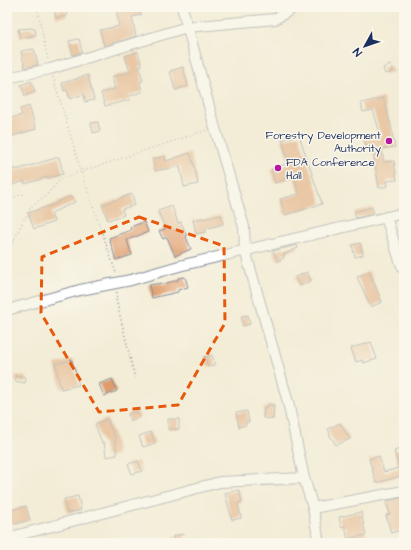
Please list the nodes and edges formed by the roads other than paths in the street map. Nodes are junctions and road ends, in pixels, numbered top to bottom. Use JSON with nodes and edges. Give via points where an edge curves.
{"nodes":[{"id":1,"x":182,"y":7,"type":"edge"},
{"id":2,"x":295,"y":7,"type":"edge"},
{"id":3,"x":187,"y":27,"type":"junction"},
{"id":4,"x":7,"y":78,"type":"edge"},
{"id":5,"x":404,"y":212,"type":"edge"},
{"id":6,"x":386,"y":217,"type":"junction"},
{"id":7,"x":245,"y":250,"type":"junction"},
{"id":8,"x":404,"y":270,"type":"edge"},
{"id":9,"x":7,"y":310,"type":"edge"},
{"id":10,"x":304,"y":478,"type":"junction"},
{"id":11,"x":404,"y":491,"type":"edge"},
{"id":12,"x":313,"y":508,"type":"junction"},
{"id":13,"x":7,"y":538,"type":"edge"},
{"id":14,"x":319,"y":543,"type":"edge"}],
"edges":[{"from":1,"to":3,"type":"street"},
{"from":2,"to":3,"type":"street","via":[[275,19]]},
{"from":3,"to":4,"type":"street","via":[[50,69]]},
{"from":3,"to":7,"type":"street","via":[[244,227]]},
{"from":5,"to":6,"type":"street"},
{"from":6,"to":7,"type":"street"},
{"from":6,"to":8,"type":"street"},
{"from":7,"to":9,"type":"street"},
{"from":7,"to":10,"type":"street","via":[[288,402]]},
{"from":10,"to":12,"type":"street"},
{"from":10,"to":13,"type":"street","via":[[220,482]]},
{"from":11,"to":12,"type":"street"},
{"from":12,"to":14,"type":"street"}]}
